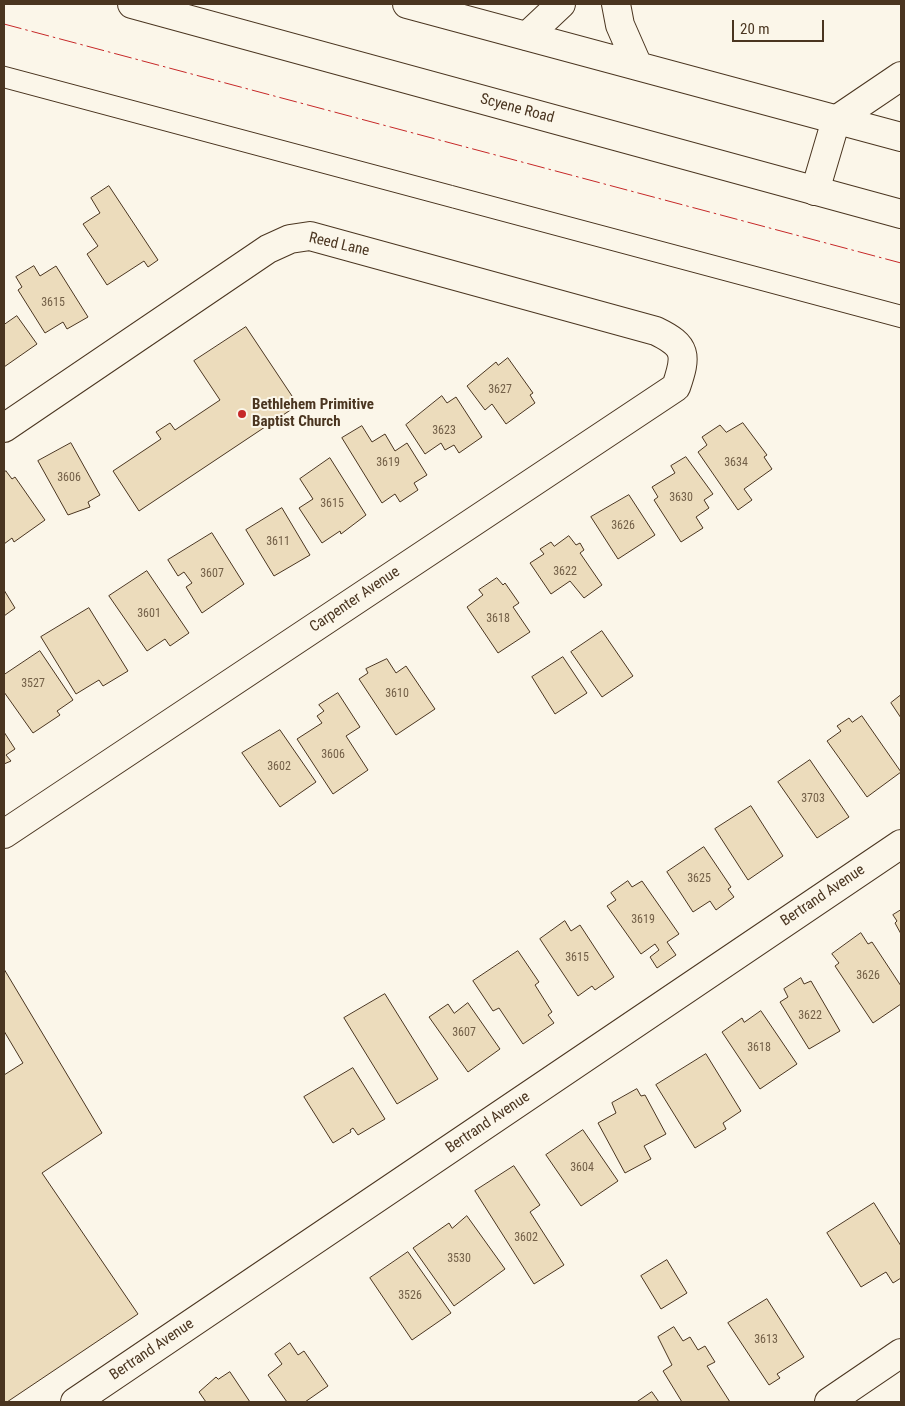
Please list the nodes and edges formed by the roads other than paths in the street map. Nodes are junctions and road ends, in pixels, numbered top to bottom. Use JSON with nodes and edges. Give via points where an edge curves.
{"nodes":[{"id":1,"x":132,"y":4,"type":"edge"},
{"id":2,"x":407,"y":4,"type":"edge"},
{"id":3,"x":561,"y":4,"type":"edge"},
{"id":4,"x":616,"y":4,"type":"edge"},
{"id":5,"x":528,"y":36,"type":"junction"},
{"id":6,"x":638,"y":66,"type":"junction"},
{"id":7,"x":901,"y":76,"type":"edge"},
{"id":8,"x":836,"y":120,"type":"junction"},
{"id":9,"x":901,"y":137,"type":"edge"},
{"id":10,"x":815,"y":191,"type":"junction"},
{"id":11,"x":901,"y":214,"type":"edge"},
{"id":12,"x":682,"y":352,"type":"joint"},
{"id":13,"x":4,"y":428,"type":"edge"},
{"id":14,"x":4,"y":834,"type":"edge"},
{"id":15,"x":901,"y":844,"type":"edge"},
{"id":16,"x":901,"y":1353,"type":"edge"},
{"id":17,"x":75,"y":1402,"type":"edge"},
{"id":18,"x":828,"y":1402,"type":"edge"}],
"edges":[{"from":1,"to":10,"type":"street","name":"Scyene Road"},
{"from":2,"to":5,"type":"street"},
{"from":3,"to":5,"type":"street"},
{"from":4,"to":6,"type":"street","via":[[620,25]]},
{"from":5,"to":6,"type":"street"},
{"from":6,"to":8,"type":"street"},
{"from":7,"to":8,"type":"street"},
{"from":8,"to":9,"type":"street"},
{"from":8,"to":10,"type":"street"},
{"from":10,"to":11,"type":"street","name":"Scyene Road"},
{"from":12,"to":13,"type":"street","name":"Reed Lane","via":[[674,340],[656,331],[310,236],[290,239],[268,249]]},
{"from":12,"to":14,"type":"street","name":"Carpenter Avenue","via":[[682,370],[676,387]]},
{"from":15,"to":17,"type":"street","name":"Bertrand Avenue"},
{"from":16,"to":18,"type":"street"}]}
